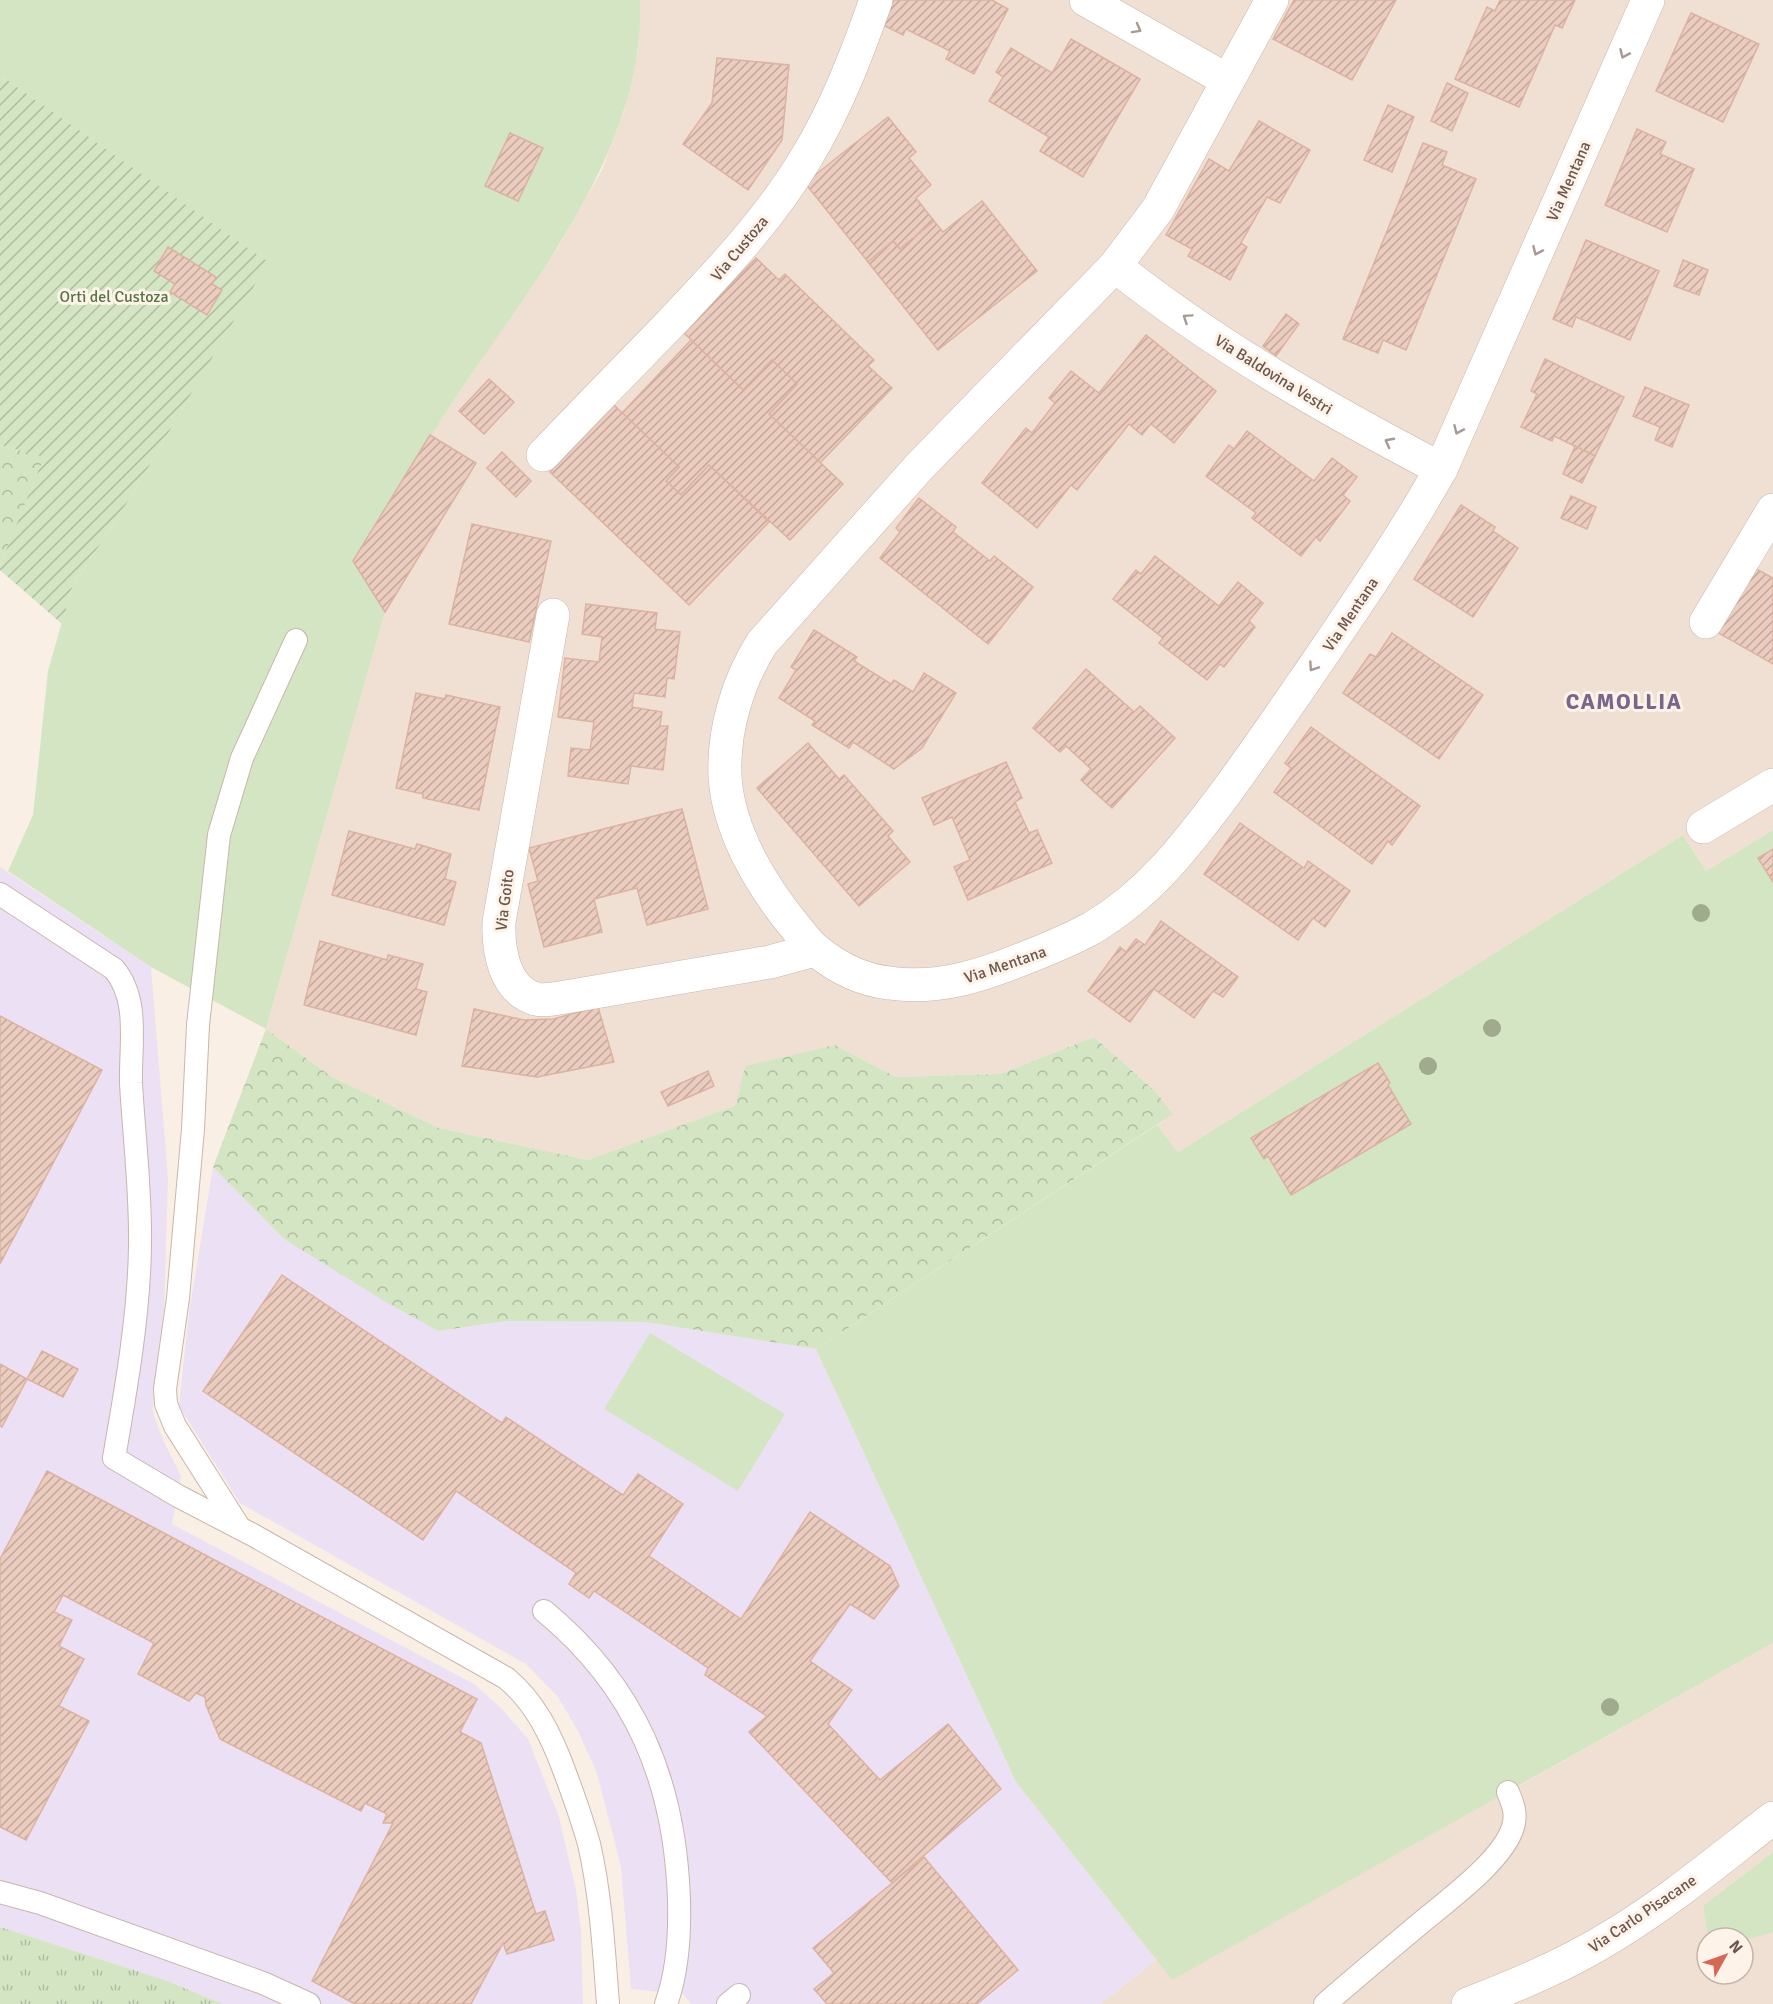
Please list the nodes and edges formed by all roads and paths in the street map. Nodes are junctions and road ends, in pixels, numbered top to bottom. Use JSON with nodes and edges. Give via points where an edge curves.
{"nodes":[{"id":1,"x":876,"y":0,"type":"edge"},
{"id":2,"x":1086,"y":0,"type":"edge"},
{"id":3,"x":1272,"y":0,"type":"edge"},
{"id":4,"x":1647,"y":0,"type":"edge"},
{"id":5,"x":1227,"y":80,"type":"junction"},
{"id":6,"x":1115,"y":266,"type":"junction"},
{"id":7,"x":543,"y":455,"type":"dead end"},
{"id":8,"x":1441,"y":469,"type":"junction"},
{"id":9,"x":1773,"y":510,"type":"edge"},
{"id":10,"x":553,"y":615,"type":"dead end"},
{"id":11,"x":1706,"y":622,"type":"dead end"},
{"id":12,"x":296,"y":640,"type":"dead end"},
{"id":13,"x":1773,"y":785,"type":"edge"},
{"id":14,"x":1703,"y":827,"type":"dead end"},
{"id":15,"x":0,"y":894,"type":"edge"},
{"id":16,"x":814,"y":950,"type":"junction"},
{"id":17,"x":240,"y":1528,"type":"junction"},
{"id":18,"x":544,"y":1611,"type":"dead end"},
{"id":19,"x":1508,"y":1792,"type":"dead end"},
{"id":20,"x":1773,"y":1818,"type":"edge"},
{"id":21,"x":0,"y":1892,"type":"edge"},
{"id":22,"x":309,"y":2004,"type":"edge"},
{"id":23,"x":608,"y":2004,"type":"edge"},
{"id":24,"x":666,"y":2004,"type":"edge"},
{"id":25,"x":1325,"y":2004,"type":"edge"},
{"id":26,"x":1468,"y":2004,"type":"edge"}],
"edges":[{"from":1,"to":7,"type":"street","name":"Via Custoza","via":[[840,93],[807,158],[780,198],[727,264]]},
{"from":2,"to":5,"type":"street","one_way":true},
{"from":3,"to":5,"type":"street","name":"Via Mentana"},
{"from":4,"to":8,"type":"street","name":"Via Mentana","one_way":true},
{"from":5,"to":6,"type":"street","name":"Via Mentana","via":[[1158,209]]},
{"from":8,"to":6,"type":"street","name":"Via Baldovina Vestri","one_way":true,"via":[[1345,419],[1254,363]]},
{"from":6,"to":16,"type":"street","name":"Via Mentana","via":[[920,466],[762,643],[740,684],[727,744],[725,777],[731,811],[763,884]]},
{"from":8,"to":16,"type":"street","name":"Via Mentana","one_way":true,"via":[[1403,535],[1260,746],[1186,847],[1158,878],[1126,904],[1061,944],[980,976],[936,984],[890,984],[869,979],[844,970]]},
{"from":9,"to":11,"type":"street"},
{"from":10,"to":16,"type":"street","name":"Via Goito","via":[[499,922],[502,960],[516,987],[538,999],[560,998],[770,962]]},
{"from":12,"to":17,"type":"lane","via":[[242,758],[219,835],[198,1025],[178,1298],[165,1389],[175,1426]]},
{"from":13,"to":14,"type":"street"},
{"from":15,"to":17,"type":"lane","via":[[114,969],[124,982],[129,1001],[140,1248],[114,1458]]},
{"from":17,"to":23,"type":"lane","via":[[506,1678],[530,1701],[557,1752],[589,1845]]},
{"from":18,"to":24,"type":"lane","via":[[591,1656],[621,1695],[652,1755],[664,1789],[678,1871],[679,1918],[678,1951]]},
{"from":19,"to":25,"type":"lane","via":[[1515,1812],[1513,1828],[1491,1860]]},
{"from":20,"to":26,"type":"street","name":"Via Carlo Pisacane","via":[[1614,1935],[1536,1977]]},
{"from":21,"to":22,"type":"lane","via":[[263,1983]]}]}
